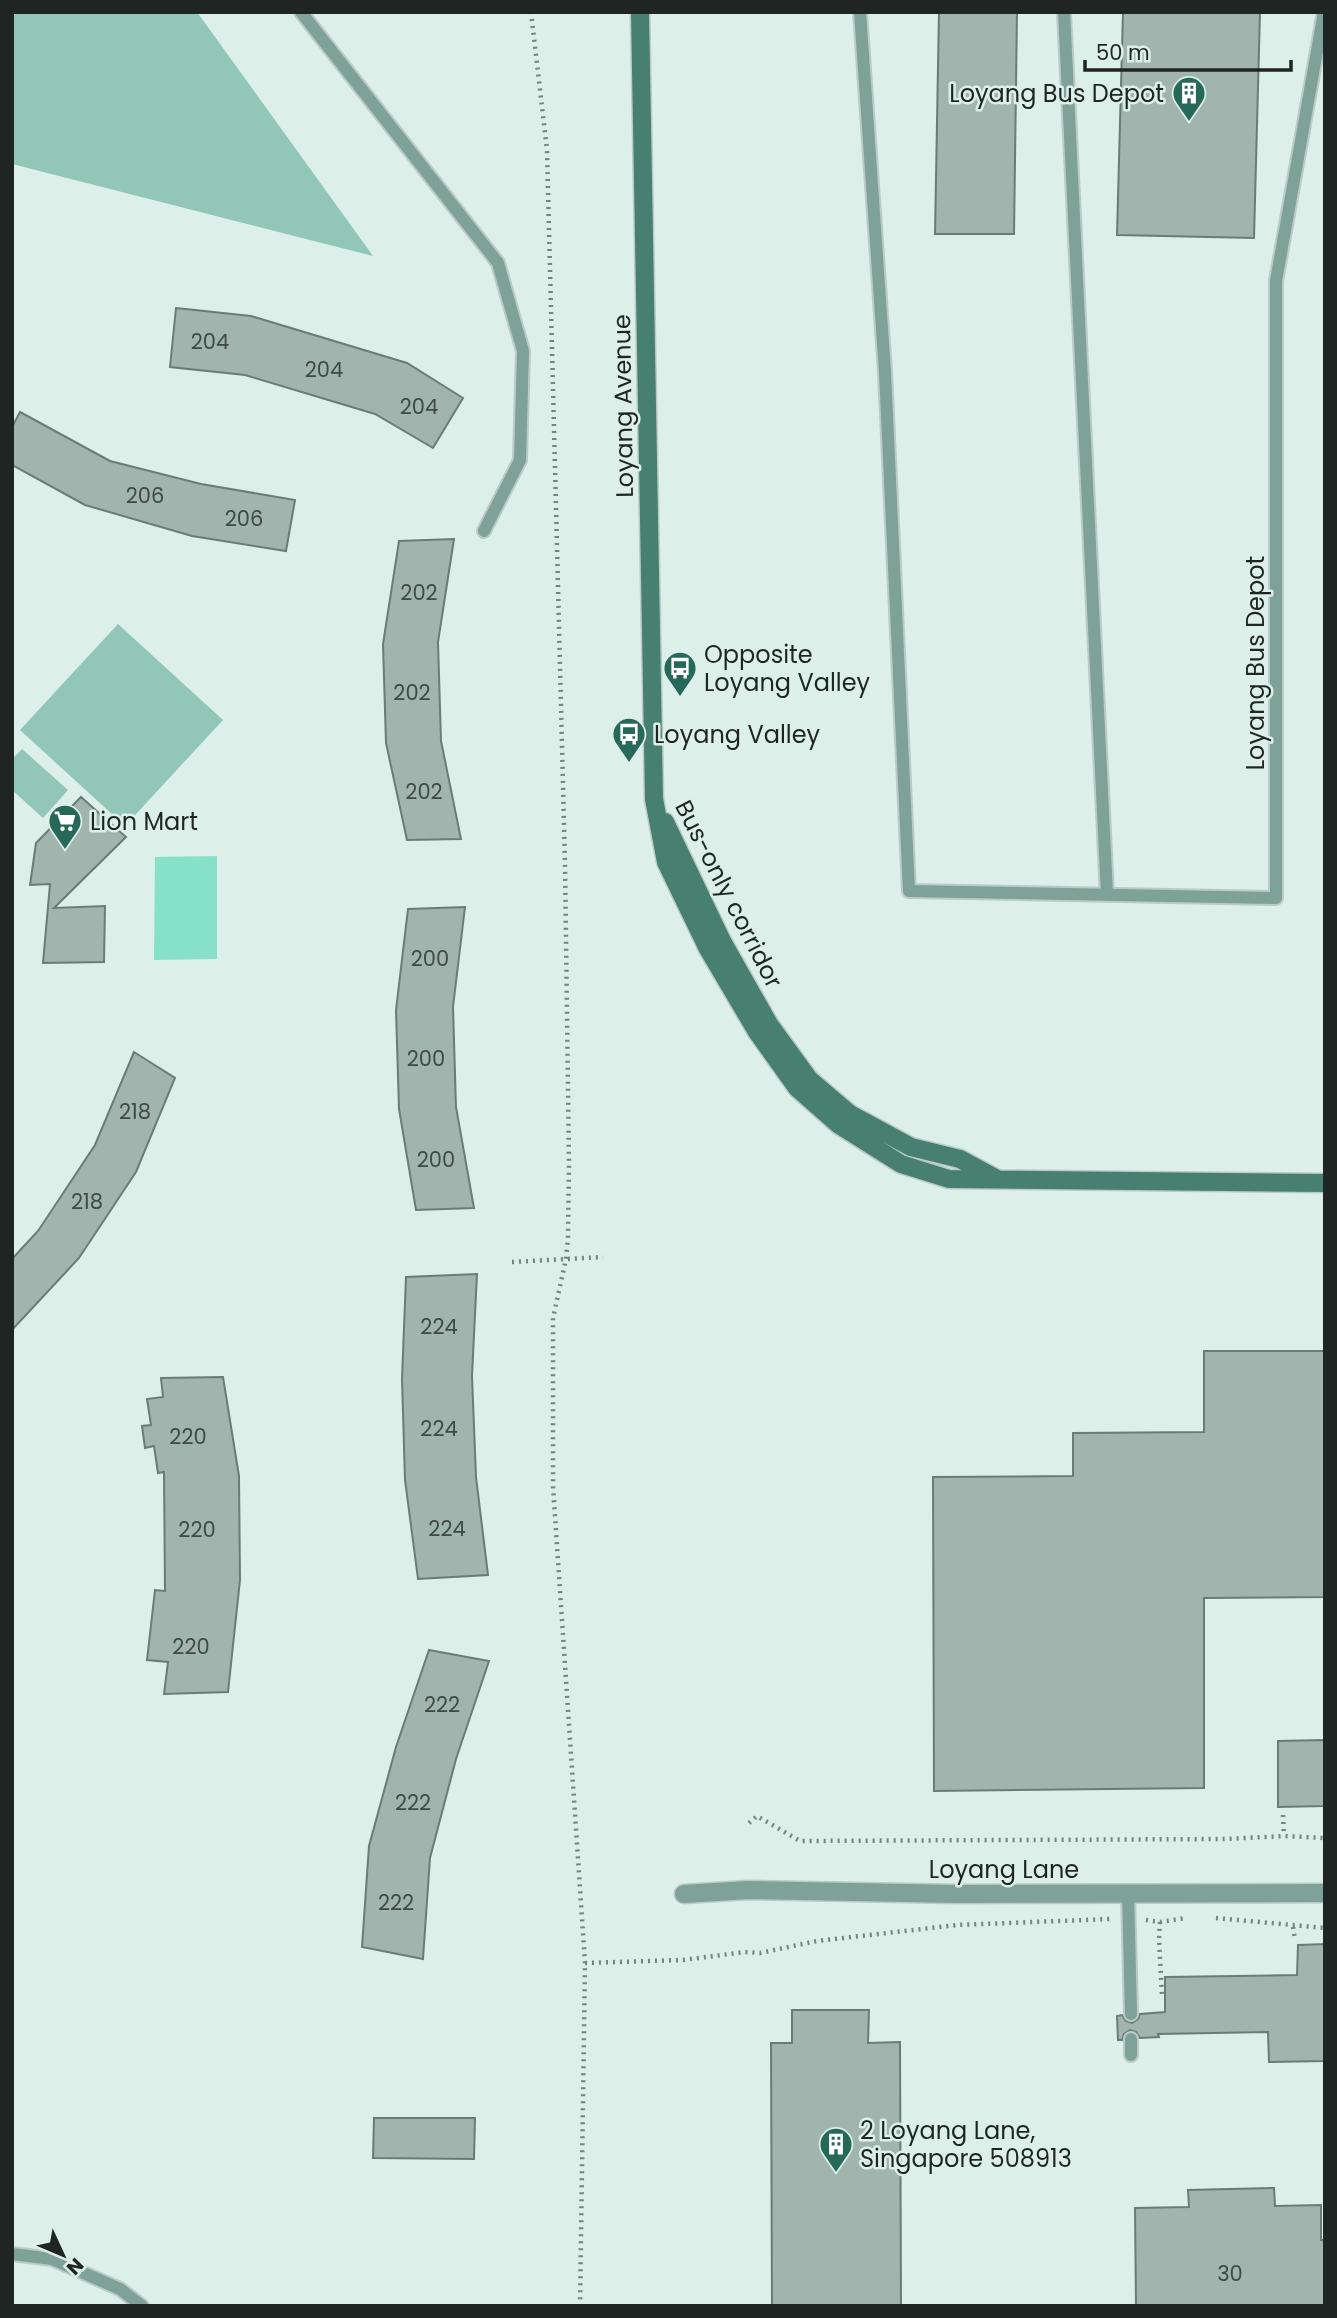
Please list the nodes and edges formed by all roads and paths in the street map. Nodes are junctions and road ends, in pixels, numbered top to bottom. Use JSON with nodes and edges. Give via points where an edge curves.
{"nodes":[{"id":1,"x":301,"y":12,"type":"edge"},
{"id":2,"x":531,"y":12,"type":"edge"},
{"id":3,"x":640,"y":12,"type":"edge"},
{"id":4,"x":860,"y":12,"type":"edge"},
{"id":5,"x":1064,"y":12,"type":"edge"},
{"id":6,"x":1324,"y":12,"type":"edge"},
{"id":7,"x":484,"y":531,"type":"dead end"},
{"id":8,"x":654,"y":800,"type":"joint"},
{"id":9,"x":1107,"y":894,"type":"junction"},
{"id":10,"x":1325,"y":1183,"type":"edge"},
{"id":11,"x":603,"y":1257,"type":"dead end"},
{"id":12,"x":566,"y":1259,"type":"junction"},
{"id":13,"x":512,"y":1262,"type":"dead end"},
{"id":14,"x":1283,"y":1815,"type":"dead end"},
{"id":15,"x":749,"y":1823,"type":"dead end"},
{"id":16,"x":1284,"y":1836,"type":"junction"},
{"id":17,"x":1325,"y":1838,"type":"edge"},
{"id":18,"x":1128,"y":1893,"type":"junction"},
{"id":19,"x":1325,"y":1893,"type":"edge"},
{"id":20,"x":684,"y":1894,"type":"dead end"},
{"id":21,"x":1187,"y":1918,"type":"dead end"},
{"id":22,"x":1213,"y":1918,"type":"dead end"},
{"id":23,"x":1128,"y":1919,"type":"junction"},
{"id":24,"x":1160,"y":1922,"type":"junction"},
{"id":25,"x":1293,"y":1927,"type":"junction"},
{"id":26,"x":1325,"y":1928,"type":"edge"},
{"id":27,"x":1294,"y":1939,"type":"dead end"},
{"id":28,"x":585,"y":1963,"type":"junction"},
{"id":29,"x":1162,"y":1996,"type":"dead end"},
{"id":30,"x":1131,"y":2014,"type":"dead end"},
{"id":31,"x":1131,"y":2039,"type":"dead end"},
{"id":32,"x":1131,"y":2055,"type":"dead end"},
{"id":33,"x":12,"y":2254,"type":"edge"},
{"id":34,"x":142,"y":2306,"type":"edge"},
{"id":35,"x":580,"y":2306,"type":"edge"}],
"edges":[{"from":1,"to":7,"type":"lane","via":[[498,263],[523,351],[520,460]]},
{"from":2,"to":12,"type":"path","via":[[547,150],[565,864]]},
{"from":3,"to":8,"type":"street","name":"Loyang Avenue"},
{"from":4,"to":9,"type":"lane","name":"Loyang Bus Depot","via":[[885,372],[909,891]]},
{"from":5,"to":9,"type":"lane"},
{"from":6,"to":9,"type":"lane","name":"Loyang Bus Depot","via":[[1276,281],[1276,898]]},
{"from":8,"to":10,"type":"street","name":"Bus-only corridor","via":[[722,941],[769,1024],[809,1079],[850,1114],[911,1147],[960,1159],[1000,1181]]},
{"from":11,"to":12,"type":"path"},
{"from":12,"to":13,"type":"path"},
{"from":12,"to":28,"type":"path","via":[[553,1318],[553,1486]]},
{"from":14,"to":16,"type":"path"},
{"from":15,"to":16,"type":"path","via":[[757,1816],[800,1841]]},
{"from":16,"to":17,"type":"path"},
{"from":18,"to":19,"type":"street","name":"Loyang Lane"},
{"from":18,"to":20,"type":"street","name":"Loyang Lane","via":[[748,1889]]},
{"from":18,"to":23,"type":"lane"},
{"from":21,"to":24,"type":"path"},
{"from":22,"to":25,"type":"path"},
{"from":23,"to":24,"type":"path"},
{"from":23,"to":28,"type":"path","via":[[957,1925],[817,1941],[760,1953]]},
{"from":23,"to":30,"type":"lane"},
{"from":24,"to":29,"type":"path"},
{"from":25,"to":26,"type":"path"},
{"from":25,"to":27,"type":"path"},
{"from":28,"to":35,"type":"path"},
{"from":31,"to":32,"type":"lane"},
{"from":33,"to":34,"type":"lane","via":[[52,2259],[120,2289]]}]}
